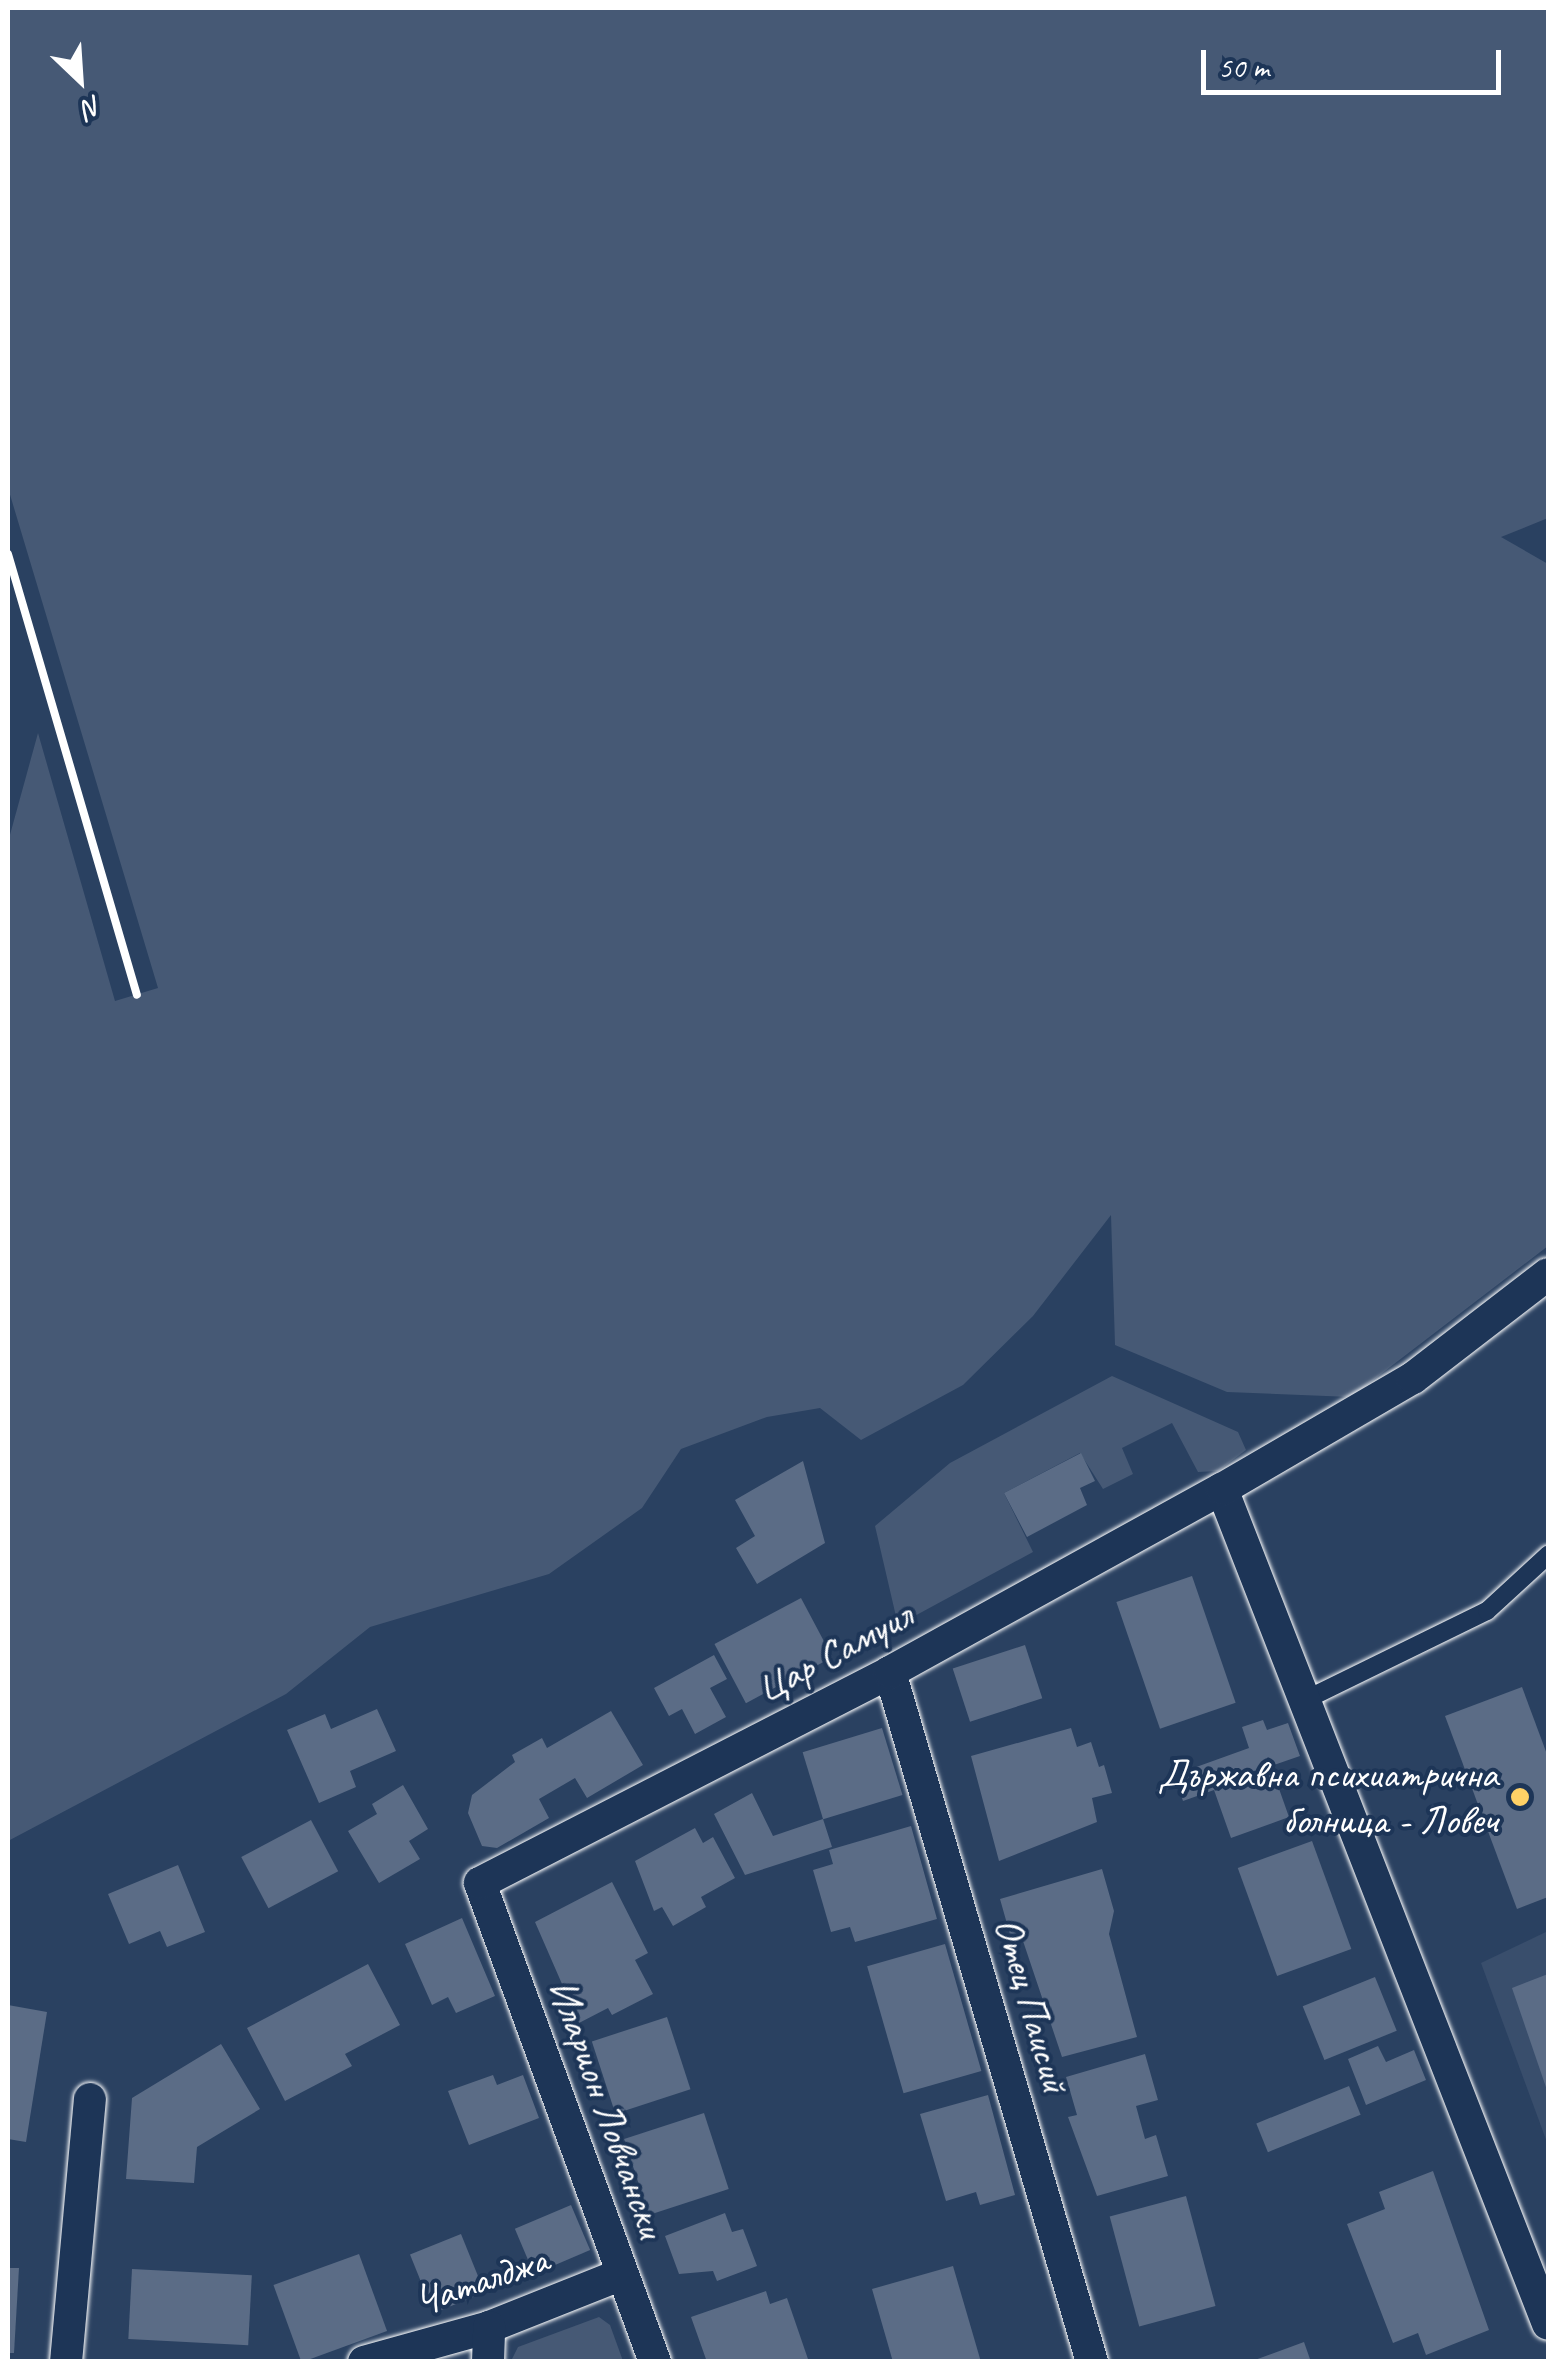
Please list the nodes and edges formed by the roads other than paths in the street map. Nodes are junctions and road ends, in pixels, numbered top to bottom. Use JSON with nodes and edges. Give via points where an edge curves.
{"nodes":[{"id":1,"x":1548,"y":1274,"type":"edge"},
{"id":2,"x":1222,"y":1488,"type":"junction"},
{"id":3,"x":1548,"y":1555,"type":"edge"},
{"id":4,"x":890,"y":1672,"type":"junction"},
{"id":5,"x":1307,"y":1699,"type":"junction"},
{"id":6,"x":480,"y":1883,"type":"joint"},
{"id":7,"x":90,"y":2099,"type":"dead end"},
{"id":8,"x":622,"y":2274,"type":"junction"},
{"id":9,"x":1548,"y":2324,"type":"edge"},
{"id":10,"x":489,"y":2327,"type":"junction"},
{"id":11,"x":66,"y":2362,"type":"edge"},
{"id":12,"x":364,"y":2362,"type":"edge"},
{"id":13,"x":488,"y":2362,"type":"edge"},
{"id":14,"x":655,"y":2362,"type":"edge"},
{"id":15,"x":1092,"y":2362,"type":"edge"}],
"edges":[{"from":1,"to":2,"type":"street","name":"Цар Самуил","via":[[1413,1378]]},
{"from":2,"to":4,"type":"street","name":"Цар Самуил"},
{"from":2,"to":5,"type":"street"},
{"from":3,"to":5,"type":"lane","via":[[1488,1611]]},
{"from":4,"to":6,"type":"street","name":"Цар Самуил"},
{"from":4,"to":15,"type":"street","name":"Отец Паисий"},
{"from":5,"to":9,"type":"street"},
{"from":6,"to":8,"type":"street","name":"Иларион Ловчански"},
{"from":7,"to":11,"type":"street"},
{"from":8,"to":10,"type":"street","name":"Чаталджа"},
{"from":8,"to":14,"type":"street","name":"Иларион Ловчански"},
{"from":10,"to":12,"type":"street","name":"Чаталджа"},
{"from":10,"to":13,"type":"street"}]}
